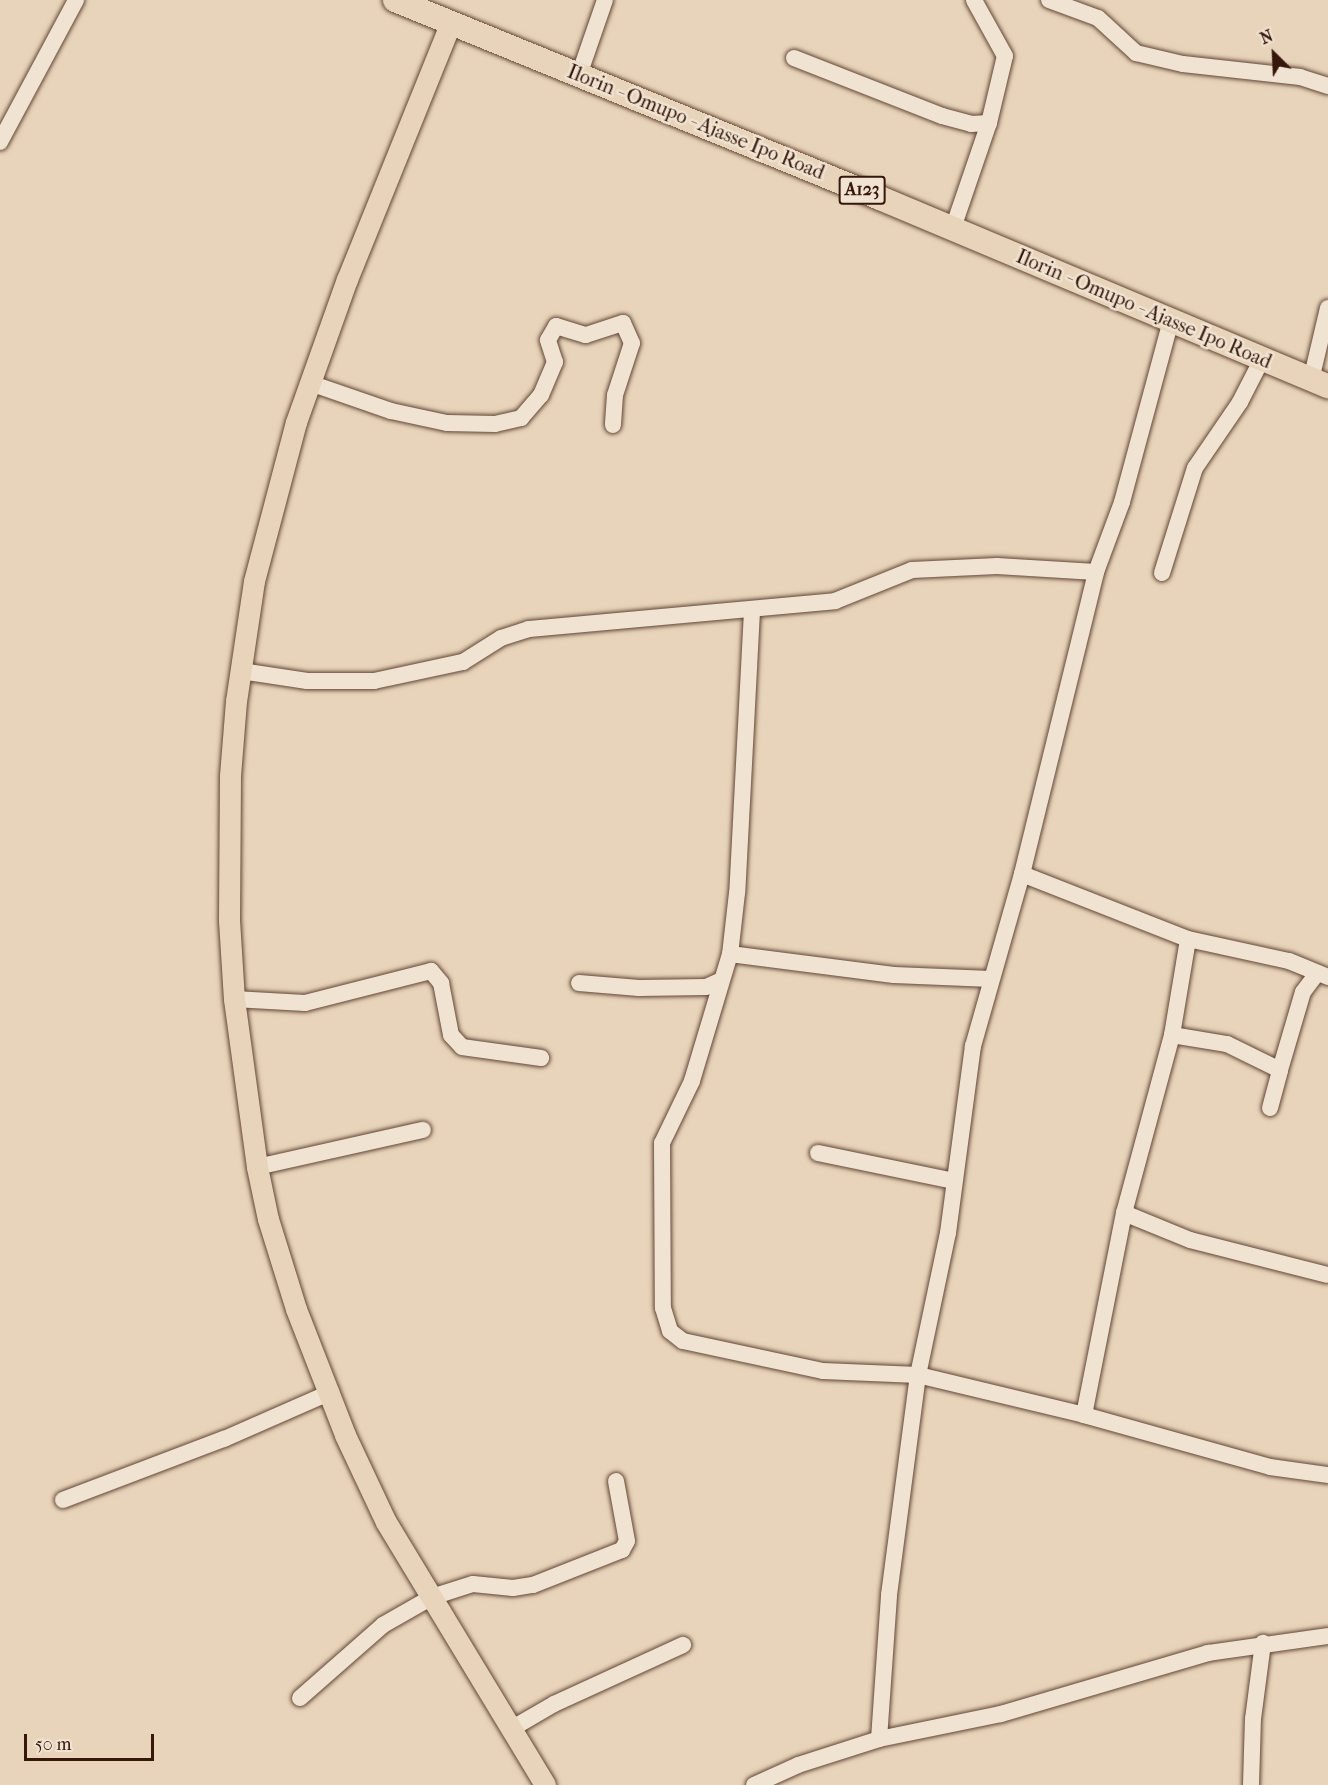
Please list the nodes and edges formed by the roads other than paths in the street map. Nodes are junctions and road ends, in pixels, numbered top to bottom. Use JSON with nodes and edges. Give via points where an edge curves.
{"nodes":[{"id":1,"x":76,"y":0,"type":"edge"},
{"id":2,"x":395,"y":0,"type":"edge"},
{"id":3,"x":605,"y":0,"type":"edge"},
{"id":4,"x":974,"y":0,"type":"edge"},
{"id":5,"x":1049,"y":0,"type":"edge"},
{"id":6,"x":451,"y":22,"type":"junction"},
{"id":7,"x":794,"y":58,"type":"dead end"},
{"id":8,"x":579,"y":75,"type":"junction"},
{"id":9,"x":1328,"y":86,"type":"edge"},
{"id":10,"x":989,"y":123,"type":"junction"},
{"id":11,"x":0,"y":142,"type":"edge"},
{"id":12,"x":953,"y":228,"type":"junction"},
{"id":13,"x":1328,"y":308,"type":"edge"},
{"id":14,"x":1171,"y":320,"type":"junction"},
{"id":15,"x":1262,"y":359,"type":"junction"},
{"id":16,"x":310,"y":383,"type":"junction"},
{"id":17,"x":1319,"y":383,"type":"edge"},
{"id":18,"x":613,"y":425,"type":"dead end"},
{"id":19,"x":1096,"y":572,"type":"junction"},
{"id":20,"x":1162,"y":573,"type":"dead end"},
{"id":21,"x":752,"y":611,"type":"junction"},
{"id":22,"x":241,"y":671,"type":"junction"},
{"id":23,"x":1022,"y":874,"type":"junction"},
{"id":24,"x":1188,"y":939,"type":"junction"},
{"id":25,"x":730,"y":954,"type":"junction"},
{"id":26,"x":1322,"y":976,"type":"edge"},
{"id":27,"x":991,"y":979,"type":"junction"},
{"id":28,"x":722,"y":980,"type":"junction"},
{"id":29,"x":579,"y":983,"type":"dead end"},
{"id":30,"x":234,"y":999,"type":"junction"},
{"id":31,"x":1172,"y":1035,"type":"junction"},
{"id":32,"x":541,"y":1058,"type":"dead end"},
{"id":33,"x":1280,"y":1070,"type":"junction"},
{"id":34,"x":1270,"y":1108,"type":"dead end"},
{"id":35,"x":423,"y":1130,"type":"dead end"},
{"id":36,"x":818,"y":1153,"type":"dead end"},
{"id":37,"x":257,"y":1167,"type":"junction"},
{"id":38,"x":954,"y":1181,"type":"junction"},
{"id":39,"x":1124,"y":1213,"type":"junction"},
{"id":40,"x":1327,"y":1275,"type":"edge"},
{"id":41,"x":918,"y":1375,"type":"junction"},
{"id":42,"x":331,"y":1392,"type":"junction"},
{"id":43,"x":1084,"y":1415,"type":"junction"},
{"id":44,"x":1328,"y":1475,"type":"edge"},
{"id":45,"x":616,"y":1481,"type":"dead end"},
{"id":46,"x":63,"y":1500,"type":"dead end"},
{"id":47,"x":432,"y":1597,"type":"junction"},
{"id":48,"x":1328,"y":1635,"type":"edge"},
{"id":49,"x":1263,"y":1643,"type":"junction"},
{"id":50,"x":683,"y":1645,"type":"dead end"},
{"id":51,"x":300,"y":1698,"type":"dead end"},
{"id":52,"x":511,"y":1729,"type":"junction"},
{"id":53,"x":879,"y":1738,"type":"junction"},
{"id":54,"x":545,"y":1785,"type":"edge"},
{"id":55,"x":754,"y":1785,"type":"edge"},
{"id":56,"x":1251,"y":1785,"type":"edge"}],
"edges":[{"from":1,"to":11,"type":"street"},
{"from":2,"to":6,"type":"highway","name":"Ilorin - Omupo - Ajasse Ipo Road","number":"A123"},
{"from":3,"to":8,"type":"street","via":[[596,37]]},
{"from":4,"to":10,"type":"street","via":[[1005,56]]},
{"from":5,"to":9,"type":"street","via":[[1098,18],[1136,53],[1183,64],[1300,77]]},
{"from":6,"to":8,"type":"highway","name":"Ilorin - Omupo - Ajasse Ipo Road","number":"A123"},
{"from":6,"to":16,"type":"main road","via":[[347,279]]},
{"from":7,"to":10,"type":"street","via":[[942,116],[971,124]]},
{"from":8,"to":12,"type":"highway","name":"Ilorin - Omupo - Ajasse Ipo Road","number":"A123"},
{"from":10,"to":12,"type":"street"},
{"from":12,"to":14,"type":"highway","name":"Ilorin - Omupo - Ajasse Ipo Road","number":"A123"},
{"from":13,"to":17,"type":"street"},
{"from":14,"to":15,"type":"highway","name":"Ilorin - Omupo - Ajasse Ipo Road","number":"A123"},
{"from":14,"to":19,"type":"street","via":[[1122,502]]},
{"from":15,"to":17,"type":"highway","name":"Ilorin - Omupo - Ajasse Ipo Road","number":"A123"},
{"from":15,"to":20,"type":"street","via":[[1240,402],[1195,468]]},
{"from":16,"to":18,"type":"street","via":[[402,413],[447,423],[495,424],[521,418],[541,394],[555,362],[548,340],[556,326],[586,335],[623,323],[632,343],[615,395]]},
{"from":16,"to":22,"type":"main road","via":[[296,422],[255,582]]},
{"from":19,"to":21,"type":"street","via":[[997,566],[912,570],[835,601]]},
{"from":19,"to":23,"type":"street"},
{"from":21,"to":22,"type":"street","via":[[529,629],[501,638],[463,662],[374,681],[307,681]]},
{"from":21,"to":25,"type":"street","via":[[737,892]]},
{"from":22,"to":30,"type":"main road","via":[[229,800],[229,920]]},
{"from":23,"to":24,"type":"street"},
{"from":23,"to":27,"type":"street"},
{"from":24,"to":26,"type":"street","via":[[1289,961]]},
{"from":24,"to":31,"type":"street"},
{"from":25,"to":27,"type":"street","via":[[894,975]]},
{"from":25,"to":28,"type":"street"},
{"from":26,"to":33,"type":"street","via":[[1303,992]]},
{"from":27,"to":38,"type":"street","via":[[973,1046]]},
{"from":28,"to":29,"type":"street","via":[[706,987],[639,988]]},
{"from":28,"to":41,"type":"street","via":[[692,1081],[662,1143],[665,1323],[683,1341],[823,1371]]},
{"from":30,"to":32,"type":"street","via":[[305,1003],[431,971],[441,983],[451,1035],[462,1047]]},
{"from":30,"to":37,"type":"main road"},
{"from":31,"to":33,"type":"street","via":[[1227,1044]]},
{"from":31,"to":39,"type":"street"},
{"from":33,"to":34,"type":"street"},
{"from":35,"to":37,"type":"street"},
{"from":36,"to":38,"type":"street"},
{"from":37,"to":42,"type":"main road","via":[[268,1219],[296,1309]]},
{"from":38,"to":41,"type":"street","via":[[948,1233]]},
{"from":39,"to":40,"type":"street","via":[[1190,1240]]},
{"from":39,"to":43,"type":"street"},
{"from":41,"to":43,"type":"street"},
{"from":41,"to":53,"type":"street","via":[[889,1595]]},
{"from":42,"to":46,"type":"street","via":[[224,1439]]},
{"from":42,"to":47,"type":"main road","via":[[345,1435],[386,1522]]},
{"from":43,"to":44,"type":"street","via":[[1270,1467]]},
{"from":45,"to":47,"type":"street","via":[[627,1541],[622,1550],[533,1585],[513,1588],[473,1584]]},
{"from":47,"to":51,"type":"street","via":[[383,1625]]},
{"from":47,"to":52,"type":"main road"},
{"from":48,"to":49,"type":"street"},
{"from":49,"to":53,"type":"street","via":[[1208,1653],[1001,1714]]},
{"from":49,"to":56,"type":"street","via":[[1253,1719]]},
{"from":50,"to":52,"type":"street","via":[[554,1704]]},
{"from":52,"to":54,"type":"main road"},
{"from":53,"to":55,"type":"street","via":[[798,1765]]}]}
